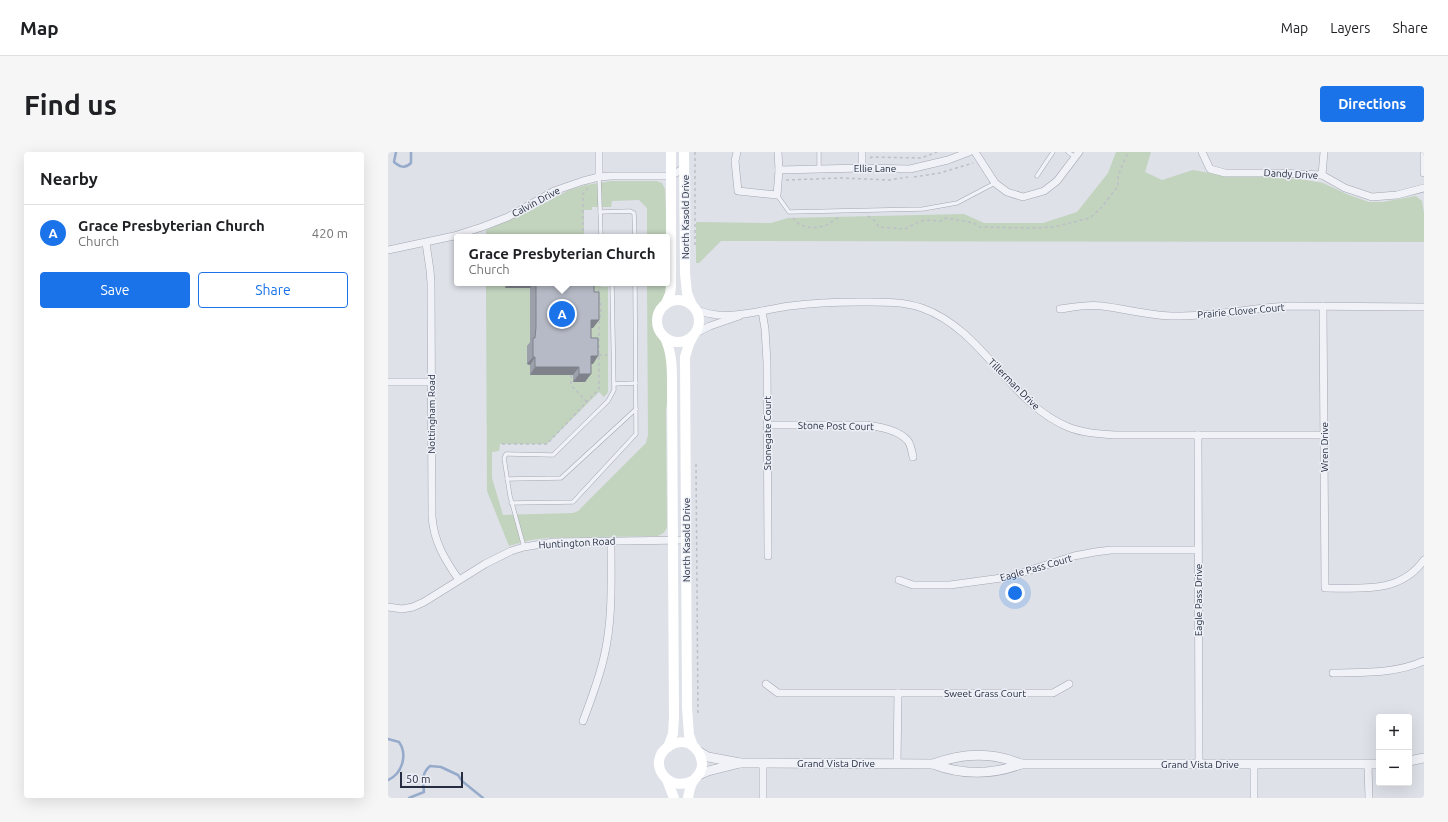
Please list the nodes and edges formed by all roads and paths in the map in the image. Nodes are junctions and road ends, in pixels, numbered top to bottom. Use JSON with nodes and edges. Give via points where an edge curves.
{"nodes":[{"id":1,"x":599,"y":152,"type":"edge"},
{"id":2,"x":671,"y":152,"type":"edge"},
{"id":3,"x":684,"y":152,"type":"edge"},
{"id":4,"x":695,"y":152,"type":"edge"},
{"id":5,"x":737,"y":152,"type":"edge"},
{"id":6,"x":778,"y":152,"type":"edge"},
{"id":7,"x":819,"y":152,"type":"edge"},
{"id":8,"x":862,"y":152,"type":"edge"},
{"id":9,"x":937,"y":152,"type":"edge"},
{"id":10,"x":969,"y":152,"type":"edge"},
{"id":11,"x":974,"y":152,"type":"edge"},
{"id":12,"x":1053,"y":152,"type":"edge"},
{"id":13,"x":1068,"y":152,"type":"edge"},
{"id":14,"x":1128,"y":152,"type":"edge"},
{"id":15,"x":1202,"y":152,"type":"edge"},
{"id":16,"x":1324,"y":152,"type":"edge"},
{"id":17,"x":1424,"y":152,"type":"edge"},
{"id":18,"x":1077,"y":154,"type":"edge"},
{"id":19,"x":862,"y":165,"type":"junction"},
{"id":20,"x":684,"y":168,"type":"junction"},
{"id":21,"x":819,"y":169,"type":"junction"},
{"id":22,"x":779,"y":170,"type":"junction"},
{"id":23,"x":1424,"y":173,"type":"edge"},
{"id":24,"x":1322,"y":175,"type":"junction"},
{"id":25,"x":671,"y":176,"type":"junction"},
{"id":26,"x":1037,"y":176,"type":"dead end"},
{"id":27,"x":599,"y":180,"type":"junction"},
{"id":28,"x":995,"y":183,"type":"junction"},
{"id":29,"x":1424,"y":188,"type":"edge"},
{"id":30,"x":777,"y":195,"type":"junction"},
{"id":31,"x":600,"y":212,"type":"junction"},
{"id":32,"x":793,"y":212,"type":"junction"},
{"id":33,"x":861,"y":216,"type":"dead end"},
{"id":34,"x":839,"y":217,"type":"dead end"},
{"id":35,"x":460,"y":234,"type":"edge"},
{"id":36,"x":583,"y":234,"type":"edge"},
{"id":37,"x":602,"y":234,"type":"edge"},
{"id":38,"x":635,"y":234,"type":"edge"},
{"id":39,"x":454,"y":236,"type":"edge"},
{"id":40,"x":426,"y":242,"type":"junction"},
{"id":41,"x":388,"y":250,"type":"edge"},
{"id":42,"x":695,"y":254,"type":"dead end"},
{"id":43,"x":598,"y":286,"type":"edge"},
{"id":44,"x":612,"y":286,"type":"edge"},
{"id":45,"x":635,"y":286,"type":"edge"},
{"id":46,"x":665,"y":305,"type":"junction"},
{"id":47,"x":1323,"y":306,"type":"junction"},
{"id":48,"x":694,"y":307,"type":"junction"},
{"id":49,"x":1424,"y":307,"type":"edge"},
{"id":50,"x":1060,"y":309,"type":"dead end"},
{"id":51,"x":762,"y":311,"type":"junction"},
{"id":52,"x":743,"y":315,"type":"junction"},
{"id":53,"x":694,"y":335,"type":"junction"},
{"id":54,"x":665,"y":338,"type":"junction"},
{"id":55,"x":593,"y":355,"type":"edge"},
{"id":56,"x":599,"y":355,"type":"junction"},
{"id":57,"x":614,"y":355,"type":"junction"},
{"id":58,"x":571,"y":375,"type":"edge"},
{"id":59,"x":388,"y":382,"type":"edge"},
{"id":60,"x":431,"y":382,"type":"junction"},
{"id":61,"x":636,"y":383,"type":"junction"},
{"id":62,"x":614,"y":384,"type":"junction"},
{"id":63,"x":587,"y":402,"type":"junction"},
{"id":64,"x":636,"y":409,"type":"junction"},
{"id":65,"x":767,"y":425,"type":"junction"},
{"id":66,"x":1198,"y":435,"type":"junction"},
{"id":67,"x":1324,"y":435,"type":"junction"},
{"id":68,"x":502,"y":444,"type":"dead end"},
{"id":69,"x":913,"y":457,"type":"dead end"},
{"id":70,"x":696,"y":463,"type":"dead end"},
{"id":71,"x":507,"y":479,"type":"junction"},
{"id":72,"x":511,"y":503,"type":"junction"},
{"id":73,"x":673,"y":540,"type":"junction"},
{"id":74,"x":686,"y":540,"type":"junction"},
{"id":75,"x":611,"y":541,"type":"junction"},
{"id":76,"x":524,"y":547,"type":"junction"},
{"id":77,"x":1198,"y":550,"type":"junction"},
{"id":78,"x":768,"y":556,"type":"dead end"},
{"id":79,"x":1424,"y":560,"type":"edge"},
{"id":80,"x":459,"y":580,"type":"junction"},
{"id":81,"x":899,"y":580,"type":"dead end"},
{"id":82,"x":388,"y":607,"type":"edge"},
{"id":83,"x":1424,"y":661,"type":"edge"},
{"id":84,"x":1333,"y":673,"type":"dead end"},
{"id":85,"x":766,"y":684,"type":"dead end"},
{"id":86,"x":1069,"y":684,"type":"dead end"},
{"id":87,"x":898,"y":693,"type":"junction"},
{"id":88,"x":698,"y":720,"type":"dead end"},
{"id":89,"x":583,"y":721,"type":"dead end"},
{"id":90,"x":668,"y":747,"type":"junction"},
{"id":91,"x":695,"y":748,"type":"junction"},
{"id":92,"x":1424,"y":758,"type":"edge"},
{"id":93,"x":1412,"y":760,"type":"edge"},
{"id":94,"x":740,"y":763,"type":"junction"},
{"id":95,"x":763,"y":763,"type":"junction"},
{"id":96,"x":897,"y":764,"type":"junction"},
{"id":97,"x":933,"y":764,"type":"junction"},
{"id":98,"x":1021,"y":764,"type":"junction"},
{"id":99,"x":1199,"y":764,"type":"junction"},
{"id":100,"x":1254,"y":764,"type":"junction"},
{"id":101,"x":1376,"y":764,"type":"edge"},
{"id":102,"x":1368,"y":765,"type":"junction"},
{"id":103,"x":696,"y":777,"type":"junction"},
{"id":104,"x":667,"y":780,"type":"junction"},
{"id":105,"x":674,"y":798,"type":"edge"},
{"id":106,"x":688,"y":798,"type":"edge"},
{"id":107,"x":763,"y":798,"type":"edge"},
{"id":108,"x":1254,"y":798,"type":"edge"},
{"id":109,"x":1369,"y":798,"type":"edge"}],
"edges":[{"from":1,"to":27,"type":"street"},
{"from":2,"to":25,"type":"main road","name":"North Kasold Drive"},
{"from":3,"to":20,"type":"main road","name":"North Kasold Drive"},
{"from":4,"to":42,"type":"path"},
{"from":5,"to":30,"type":"street","via":[[735,161],[738,191]]},
{"from":6,"to":22,"type":"street"},
{"from":7,"to":21,"type":"lane"},
{"from":8,"to":19,"type":"street"},
{"from":9,"to":19,"type":"path","via":[[921,158],[872,157]]},
{"from":10,"to":19,"type":"street","name":"Ellie Lane","via":[[910,169]]},
{"from":11,"to":28,"type":"street"},
{"from":12,"to":26,"type":"lane"},
{"from":13,"to":18,"type":"lane"},
{"from":14,"to":33,"type":"path","via":[[1118,176],[1118,186],[1102,207],[1090,218],[1053,227],[980,227],[974,223],[946,218],[941,221],[925,220],[899,229],[879,227],[869,216]]},
{"from":15,"to":24,"type":"street","name":"Dandy Drive","via":[[1210,169],[1225,173]]},
{"from":16,"to":24,"type":"street"},
{"from":17,"to":23,"type":"street"},
{"from":18,"to":28,"type":"street","via":[[1057,181],[1044,191],[1023,197],[1006,192]]},
{"from":19,"to":21,"type":"street","name":"Ellie Lane"},
{"from":20,"to":25,"type":"street"},
{"from":20,"to":48,"type":"main road","name":"North Kasold Drive","via":[[685,274],[687,293]]},
{"from":21,"to":22,"type":"street","name":"Ellie Lane"},
{"from":22,"to":30,"type":"street"},
{"from":24,"to":29,"type":"street","name":"Dandy Drive","via":[[1345,188],[1372,197],[1398,195]]},
{"from":25,"to":27,"type":"street","name":"Calvin Drive"},
{"from":25,"to":46,"type":"main road","name":"North Kasold Drive","via":[[671,286]]},
{"from":27,"to":31,"type":"lane"},
{"from":27,"to":35,"type":"street","name":"Calvin Drive","via":[[570,185],[554,191],[508,217]]},
{"from":27,"to":36,"type":"path","via":[[583,194]]},
{"from":28,"to":32,"type":"lane","via":[[957,203],[923,209]]},
{"from":30,"to":32,"type":"lane","via":[[790,212]]},
{"from":31,"to":37,"type":"lane"},
{"from":31,"to":38,"type":"lane","via":[[634,213]]},
{"from":32,"to":34,"type":"path","via":[[793,218],[800,224],[812,228],[825,226]]},
{"from":39,"to":40,"type":"street","name":"Calvin Drive"},
{"from":40,"to":41,"type":"street","name":"Calvin Drive"},
{"from":40,"to":60,"type":"street","name":"Nottingham Road","via":[[431,283]]},
{"from":43,"to":56,"type":"path","via":[[601,316]]},
{"from":44,"to":57,"type":"lane"},
{"from":45,"to":61,"type":"lane"},
{"from":46,"to":48,"type":"main road","via":[[679,300]]},
{"from":46,"to":54,"type":"main road","via":[[657,323]]},
{"from":47,"to":49,"type":"street","name":"Prairie Clover Court"},
{"from":47,"to":50,"type":"street","name":"Prairie Clover Court","via":[[1267,307],[1189,316],[1150,314],[1101,306]]},
{"from":47,"to":67,"type":"street","name":"Wren Drive"},
{"from":48,"to":52,"type":"street","name":"Tillerman Drive","via":[[711,315]]},
{"from":48,"to":53,"type":"main road","via":[[699,321]]},
{"from":51,"to":52,"type":"street","name":"Tillerman Drive"},
{"from":51,"to":65,"type":"street","name":"Stonegate Court","via":[[766,345]]},
{"from":51,"to":66,"type":"street","name":"Tillerman Drive","via":[[821,302],[891,302],[920,308],[956,326],[1030,402],[1068,427],[1099,434]]},
{"from":52,"to":53,"type":"street","name":"Tillerman Drive","via":[[710,326]]},
{"from":53,"to":54,"type":"main road","via":[[686,341],[679,342]]},
{"from":53,"to":74,"type":"main road","name":"North Kasold Drive","via":[[685,357]]},
{"from":54,"to":73,"type":"main road","name":"North Kasold Drive","via":[[670,350],[672,372]]},
{"from":55,"to":56,"type":"path"},
{"from":56,"to":57,"type":"path"},
{"from":56,"to":63,"type":"path","via":[[599,389]]},
{"from":57,"to":62,"type":"lane"},
{"from":58,"to":63,"type":"path","via":[[571,386]]},
{"from":59,"to":60,"type":"street"},
{"from":60,"to":80,"type":"street","name":"Nottingham Road","via":[[433,530],[444,558]]},
{"from":61,"to":62,"type":"lane"},
{"from":61,"to":64,"type":"lane"},
{"from":62,"to":71,"type":"lane","via":[[608,401],[553,455],[506,454],[504,458]]},
{"from":63,"to":68,"type":"path","via":[[547,444]]},
{"from":64,"to":71,"type":"lane","via":[[561,478]]},
{"from":64,"to":72,"type":"lane","via":[[636,434],[572,502]]},
{"from":65,"to":69,"type":"street","name":"Stone Post Court","via":[[880,427],[902,436],[909,442]]},
{"from":65,"to":78,"type":"street","name":"Stonegate Court"},
{"from":66,"to":67,"type":"street","name":"Tillerman Drive"},
{"from":66,"to":77,"type":"street","name":"Eagle Pass Drive"},
{"from":67,"to":79,"type":"street","name":"Wren Drive","via":[[1325,588],[1384,587],[1408,576]]},
{"from":70,"to":88,"type":"path"},
{"from":71,"to":72,"type":"lane"},
{"from":72,"to":76,"type":"lane"},
{"from":73,"to":74,"type":"street","name":"Huntington Road"},
{"from":73,"to":75,"type":"street","name":"Huntington Road"},
{"from":73,"to":90,"type":"main road","name":"North Kasold Drive","via":[[674,728]]},
{"from":74,"to":91,"type":"main road","name":"North Kasold Drive","via":[[687,708],[689,735]]},
{"from":75,"to":76,"type":"street","name":"Huntington Road","via":[[554,542]]},
{"from":75,"to":89,"type":"street","via":[[609,631],[596,686]]},
{"from":76,"to":80,"type":"street","name":"Huntington Road","via":[[498,556]]},
{"from":77,"to":81,"type":"street","name":"Eagle Pass Court","via":[[1095,552],[1074,556],[1009,577],[950,585],[913,586]]},
{"from":77,"to":99,"type":"street","name":"Eagle Pass Drive"},
{"from":80,"to":82,"type":"street","name":"Huntington Road","via":[[413,607]]},
{"from":83,"to":84,"type":"street","via":[[1396,670]]},
{"from":85,"to":87,"type":"street","name":"Sweet Grass Court","via":[[778,693]]},
{"from":86,"to":87,"type":"street","name":"Sweet Grass Court","via":[[1053,693]]},
{"from":87,"to":96,"type":"street"},
{"from":90,"to":91,"type":"main road","via":[[680,742]]},
{"from":90,"to":104,"type":"main road","via":[[659,763],[660,770]]},
{"from":91,"to":94,"type":"street","name":"Grand Vista Drive","via":[[708,757]]},
{"from":91,"to":103,"type":"main road","via":[[702,762]]},
{"from":92,"to":93,"type":"street"},
{"from":94,"to":95,"type":"street","name":"Grand Vista Drive"},
{"from":94,"to":103,"type":"street","name":"Grand Vista Drive","via":[[708,771]]},
{"from":95,"to":96,"type":"street","name":"Grand Vista Drive"},
{"from":95,"to":107,"type":"street"},
{"from":96,"to":97,"type":"street","name":"Grand Vista Drive"},
{"from":97,"to":98,"type":"street","name":"Grand Vista Drive","via":[[977,773]]},
{"from":97,"to":98,"type":"street","name":"Grand Vista Drive","via":[[978,754]]},
{"from":98,"to":99,"type":"street","name":"Grand Vista Drive"},
{"from":99,"to":100,"type":"street","name":"Grand Vista Drive"},
{"from":100,"to":102,"type":"street","name":"Grand Vista Drive"},
{"from":100,"to":108,"type":"street"},
{"from":101,"to":102,"type":"street","name":"Grand Vista Drive"},
{"from":102,"to":109,"type":"street"},
{"from":103,"to":104,"type":"main road","via":[[689,783],[677,785]]},
{"from":103,"to":106,"type":"main road"},
{"from":104,"to":105,"type":"main road"}]}
